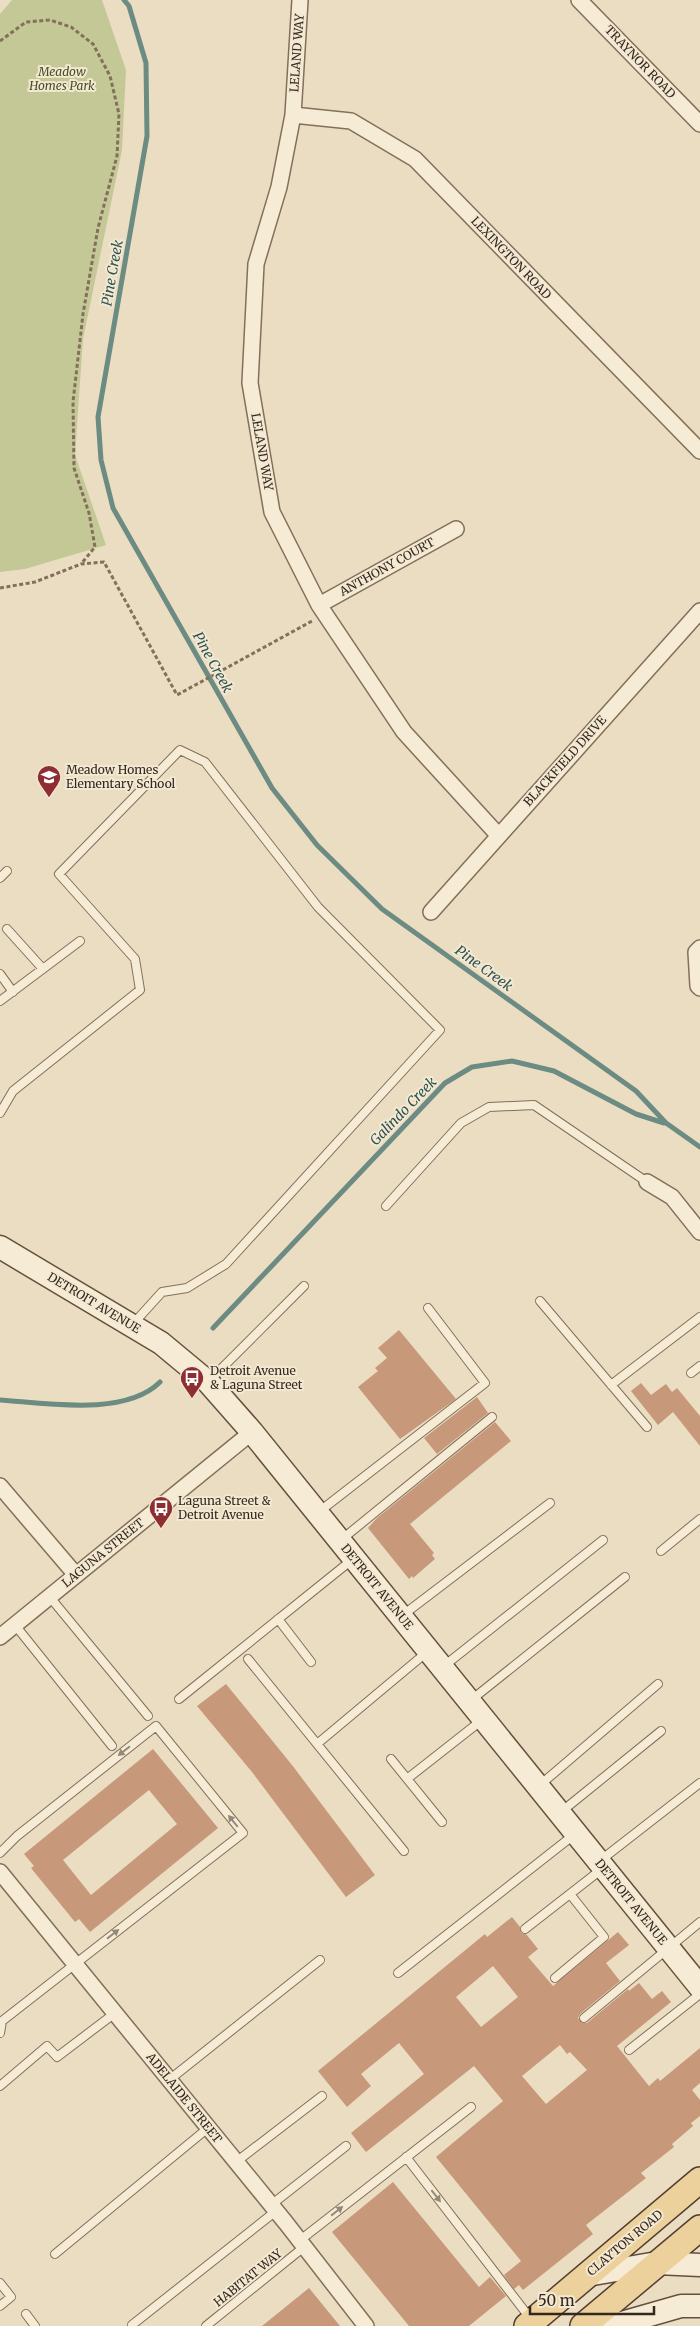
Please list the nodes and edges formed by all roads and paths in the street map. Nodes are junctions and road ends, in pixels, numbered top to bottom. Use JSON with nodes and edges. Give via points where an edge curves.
{"nodes":[{"id":1,"x":300,"y":0,"type":"edge"},
{"id":2,"x":580,"y":0,"type":"edge"},
{"id":3,"x":0,"y":41,"type":"edge"},
{"id":4,"x":293,"y":115,"type":"junction"},
{"id":5,"x":700,"y":124,"type":"edge"},
{"id":6,"x":700,"y":451,"type":"edge"},
{"id":7,"x":456,"y":529,"type":"dead end"},
{"id":8,"x":81,"y":564,"type":"junction"},
{"id":9,"x":0,"y":588,"type":"edge"},
{"id":10,"x":319,"y":605,"type":"junction"},
{"id":11,"x":700,"y":611,"type":"edge"},
{"id":12,"x":498,"y":836,"type":"junction"},
{"id":13,"x":7,"y":871,"type":"dead end"},
{"id":14,"x":0,"y":878,"type":"edge"},
{"id":15,"x":431,"y":912,"type":"dead end"},
{"id":16,"x":7,"y":929,"type":"dead end"},
{"id":17,"x":80,"y":941,"type":"dead end"},
{"id":18,"x":700,"y":948,"type":"edge"},
{"id":19,"x":42,"y":969,"type":"junction"},
{"id":20,"x":0,"y":974,"type":"edge"},
{"id":21,"x":700,"y":988,"type":"edge"},
{"id":22,"x":13,"y":992,"type":"junction"},
{"id":23,"x":0,"y":1001,"type":"edge"},
{"id":24,"x":0,"y":1113,"type":"edge"},
{"id":25,"x":647,"y":1182,"type":"joint"},
{"id":26,"x":386,"y":1206,"type":"dead end"},
{"id":27,"x":700,"y":1232,"type":"edge"},
{"id":28,"x":0,"y":1247,"type":"edge"},
{"id":29,"x":304,"y":1286,"type":"dead end"},
{"id":30,"x":540,"y":1301,"type":"dead end"},
{"id":31,"x":428,"y":1308,"type":"dead end"},
{"id":32,"x":700,"y":1317,"type":"edge"},
{"id":33,"x":132,"y":1325,"type":"junction"},
{"id":34,"x":700,"y":1366,"type":"edge"},
{"id":35,"x":691,"y":1373,"type":"dead end"},
{"id":36,"x":208,"y":1382,"type":"junction"},
{"id":37,"x":611,"y":1385,"type":"junction"},
{"id":38,"x":492,"y":1417,"type":"dead end"},
{"id":39,"x":647,"y":1427,"type":"dead end"},
{"id":40,"x":252,"y":1432,"type":"junction"},
{"id":41,"x":0,"y":1486,"type":"edge"},
{"id":42,"x":550,"y":1503,"type":"dead end"},
{"id":43,"x":318,"y":1513,"type":"junction"},
{"id":44,"x":700,"y":1519,"type":"edge"},
{"id":45,"x":604,"y":1540,"type":"dead end"},
{"id":46,"x":347,"y":1550,"type":"junction"},
{"id":47,"x":661,"y":1551,"type":"dead end"},
{"id":48,"x":76,"y":1575,"type":"junction"},
{"id":49,"x":625,"y":1578,"type":"dead end"},
{"id":50,"x":49,"y":1596,"type":"junction"},
{"id":51,"x":401,"y":1616,"type":"junction"},
{"id":52,"x":278,"y":1619,"type":"junction"},
{"id":53,"x":15,"y":1624,"type":"junction"},
{"id":54,"x":0,"y":1637,"type":"edge"},
{"id":55,"x":248,"y":1659,"type":"dead end"},
{"id":56,"x":435,"y":1659,"type":"junction"},
{"id":57,"x":310,"y":1662,"type":"dead end"},
{"id":58,"x":658,"y":1684,"type":"dead end"},
{"id":59,"x":179,"y":1699,"type":"dead end"},
{"id":60,"x":477,"y":1710,"type":"junction"},
{"id":61,"x":148,"y":1716,"type":"dead end"},
{"id":62,"x":661,"y":1731,"type":"dead end"},
{"id":63,"x":317,"y":1744,"type":"junction"},
{"id":64,"x":112,"y":1746,"type":"dead end"},
{"id":65,"x":392,"y":1759,"type":"dead end"},
{"id":66,"x":407,"y":1779,"type":"junction"},
{"id":67,"x":700,"y":1782,"type":"edge"},
{"id":68,"x":538,"y":1786,"type":"junction"},
{"id":69,"x":560,"y":1813,"type":"junction"},
{"id":70,"x":442,"y":1822,"type":"dead end"},
{"id":71,"x":576,"y":1833,"type":"junction"},
{"id":72,"x":404,"y":1850,"type":"dead end"},
{"id":73,"x":0,"y":1853,"type":"edge"},
{"id":74,"x":601,"y":1865,"type":"junction"},
{"id":75,"x":0,"y":1872,"type":"edge"},
{"id":76,"x":570,"y":1894,"type":"junction"},
{"id":77,"x":700,"y":1922,"type":"edge"},
{"id":78,"x":525,"y":1929,"type":"dead end"},
{"id":79,"x":669,"y":1948,"type":"junction"},
{"id":80,"x":320,"y":1960,"type":"dead end"},
{"id":81,"x":75,"y":1964,"type":"junction"},
{"id":82,"x":398,"y":1973,"type":"dead end"},
{"id":83,"x":555,"y":1978,"type":"dead end"},
{"id":84,"x":700,"y":1987,"type":"edge"},
{"id":85,"x":700,"y":1994,"type":"edge"},
{"id":86,"x":115,"y":2013,"type":"junction"},
{"id":87,"x":584,"y":2018,"type":"dead end"},
{"id":88,"x":0,"y":2033,"type":"edge"},
{"id":89,"x":629,"y":2050,"type":"dead end"},
{"id":90,"x":169,"y":2080,"type":"junction"},
{"id":91,"x":0,"y":2086,"type":"edge"},
{"id":92,"x":322,"y":2096,"type":"dead end"},
{"id":93,"x":471,"y":2107,"type":"dead end"},
{"id":94,"x":208,"y":2128,"type":"junction"},
{"id":95,"x":346,"y":2146,"type":"dead end"},
{"id":96,"x":406,"y":2157,"type":"junction"},
{"id":97,"x":236,"y":2162,"type":"junction"},
{"id":98,"x":700,"y":2180,"type":"edge"},
{"id":99,"x":273,"y":2208,"type":"junction"},
{"id":100,"x":700,"y":2228,"type":"edge"},
{"id":101,"x":302,"y":2244,"type":"junction"},
{"id":102,"x":55,"y":2254,"type":"dead end"},
{"id":103,"x":657,"y":2263,"type":"junction"},
{"id":104,"x":700,"y":2265,"type":"edge"},
{"id":105,"x":587,"y":2275,"type":"junction"},
{"id":106,"x":0,"y":2283,"type":"edge"},
{"id":107,"x":0,"y":2306,"type":"edge"},
{"id":108,"x":700,"y":2306,"type":"edge"},
{"id":109,"x":26,"y":2314,"type":"dead end"},
{"id":110,"x":530,"y":2324,"type":"edge"},
{"id":111,"x":132,"y":2325,"type":"edge"},
{"id":112,"x":36,"y":2326,"type":"edge"},
{"id":113,"x":206,"y":2326,"type":"edge"},
{"id":114,"x":366,"y":2326,"type":"edge"},
{"id":115,"x":583,"y":2326,"type":"edge"},
{"id":116,"x":611,"y":2326,"type":"edge"}],
"edges":[{"from":1,"to":4,"type":"street","name":"LELAND WAY"},
{"from":2,"to":5,"type":"street","name":"TRAYNOR ROAD"},
{"from":3,"to":8,"type":"path","via":[[26,22],[50,20],[71,27],[93,44],[110,76],[119,114],[117,156],[98,228],[83,314],[74,402],[74,468],[89,513],[95,547]]},
{"from":4,"to":6,"type":"street","name":"LEXINGTON ROAD","via":[[350,121],[415,159]]},
{"from":4,"to":10,"type":"street","name":"LELAND WAY","via":[[279,187],[256,264],[250,383],[272,512]]},
{"from":7,"to":10,"type":"street","name":"ANTHONY COURT"},
{"from":8,"to":9,"type":"path","via":[[35,582]]},
{"from":8,"to":10,"type":"path","via":[[104,562],[177,695],[312,622]]},
{"from":10,"to":12,"type":"street","name":"LELAND WAY","via":[[404,732]]},
{"from":11,"to":12,"type":"street","name":"BLACKFIELD DRIVE"},
{"from":12,"to":15,"type":"street","name":"BLACKFIELD DRIVE"},
{"from":13,"to":14,"type":"lane"},
{"from":16,"to":19,"type":"lane"},
{"from":17,"to":19,"type":"lane"},
{"from":18,"to":21,"type":"street","via":[[696,952]]},
{"from":19,"to":22,"type":"lane"},
{"from":20,"to":22,"type":"lane"},
{"from":22,"to":23,"type":"lane"},
{"from":24,"to":33,"type":"lane","via":[[13,1091],[140,990],[135,959],[59,874],[180,750],[205,762],[318,907],[440,1030],[226,1264],[187,1288],[162,1292]]},
{"from":25,"to":26,"type":"lane","via":[[534,1105],[489,1107],[461,1123]]},
{"from":25,"to":27,"type":"street","via":[[672,1197]]},
{"from":28,"to":33,"type":"street","name":"DETROIT AVENUE"},
{"from":29,"to":36,"type":"lane"},
{"from":30,"to":37,"type":"lane"},
{"from":31,"to":43,"type":"lane","via":[[485,1383]]},
{"from":32,"to":37,"type":"lane"},
{"from":33,"to":36,"type":"street","name":"DETROIT AVENUE","via":[[161,1343]]},
{"from":34,"to":35,"type":"lane"},
{"from":36,"to":40,"type":"street","name":"DETROIT AVENUE"},
{"from":37,"to":39,"type":"lane"},
{"from":38,"to":46,"type":"lane"},
{"from":40,"to":43,"type":"street","name":"DETROIT AVENUE"},
{"from":40,"to":48,"type":"street","name":"LAGUNA STREET"},
{"from":41,"to":48,"type":"street"},
{"from":42,"to":51,"type":"lane"},
{"from":43,"to":46,"type":"street","name":"DETROIT AVENUE"},
{"from":44,"to":47,"type":"lane"},
{"from":45,"to":56,"type":"lane"},
{"from":46,"to":51,"type":"street","name":"DETROIT AVENUE"},
{"from":46,"to":52,"type":"lane"},
{"from":48,"to":50,"type":"street","name":"LAGUNA STREET"},
{"from":49,"to":60,"type":"lane"},
{"from":50,"to":53,"type":"street","name":"LAGUNA STREET"},
{"from":50,"to":61,"type":"lane"},
{"from":51,"to":56,"type":"street","name":"DETROIT AVENUE"},
{"from":52,"to":57,"type":"lane"},
{"from":52,"to":59,"type":"lane"},
{"from":53,"to":54,"type":"street","name":"LAGUNA STREET"},
{"from":53,"to":64,"type":"lane"},
{"from":55,"to":63,"type":"lane"},
{"from":56,"to":60,"type":"street","name":"DETROIT AVENUE"},
{"from":56,"to":63,"type":"lane"},
{"from":58,"to":68,"type":"lane"},
{"from":60,"to":66,"type":"lane"},
{"from":60,"to":68,"type":"street","name":"DETROIT AVENUE"},
{"from":62,"to":69,"type":"lane"},
{"from":63,"to":72,"type":"lane"},
{"from":65,"to":66,"type":"lane"},
{"from":66,"to":70,"type":"lane"},
{"from":67,"to":74,"type":"lane"},
{"from":68,"to":69,"type":"street","name":"DETROIT AVENUE"},
{"from":69,"to":71,"type":"street","name":"DETROIT AVENUE"},
{"from":71,"to":74,"type":"street","name":"DETROIT AVENUE"},
{"from":71,"to":82,"type":"lane"},
{"from":81,"to":73,"type":"lane","one_way":true,"via":[[243,1833],[156,1726]]},
{"from":74,"to":76,"type":"lane"},
{"from":74,"to":79,"type":"street","name":"DETROIT AVENUE"},
{"from":75,"to":81,"type":"street","name":"ADELAIDE STREET"},
{"from":76,"to":78,"type":"lane"},
{"from":76,"to":83,"type":"lane","via":[[604,1937]]},
{"from":77,"to":79,"type":"lane"},
{"from":79,"to":84,"type":"street","name":"DETROIT AVENUE"},
{"from":79,"to":87,"type":"lane"},
{"from":80,"to":90,"type":"lane"},
{"from":81,"to":86,"type":"street","name":"ADELAIDE STREET"},
{"from":81,"to":88,"type":"lane","via":[[2,2021]]},
{"from":85,"to":89,"type":"lane"},
{"from":86,"to":90,"type":"street","name":"ADELAIDE STREET"},
{"from":86,"to":91,"type":"lane","via":[[57,2057],[47,2046]]},
{"from":90,"to":94,"type":"street","name":"ADELAIDE STREET"},
{"from":92,"to":97,"type":"lane"},
{"from":93,"to":96,"type":"lane","name":"HABITAT WAY"},
{"from":94,"to":97,"type":"street","name":"ADELAIDE STREET"},
{"from":94,"to":102,"type":"lane"},
{"from":95,"to":99,"type":"lane"},
{"from":101,"to":96,"type":"lane","name":"HABITAT WAY","one_way":true},
{"from":96,"to":110,"type":"lane","one_way":true},
{"from":97,"to":99,"type":"street","name":"ADELAIDE STREET"},
{"from":98,"to":105,"type":"main road","name":"CLAYTON ROAD"},
{"from":99,"to":101,"type":"street","name":"ADELAIDE STREET"},
{"from":99,"to":111,"type":"lane"},
{"from":100,"to":103,"type":"main road"},
{"from":101,"to":113,"type":"lane","name":"HABITAT WAY"},
{"from":101,"to":114,"type":"street","name":"ADELAIDE STREET"},
{"from":103,"to":104,"type":"street"},
{"from":103,"to":105,"type":"street"},
{"from":103,"to":115,"type":"main road"},
{"from":105,"to":110,"type":"main road","name":"CLAYTON ROAD"},
{"from":106,"to":107,"type":"lane","via":[[11,2297]]},
{"from":108,"to":116,"type":"street","via":[[681,2306]]},
{"from":109,"to":112,"type":"lane"}]}
